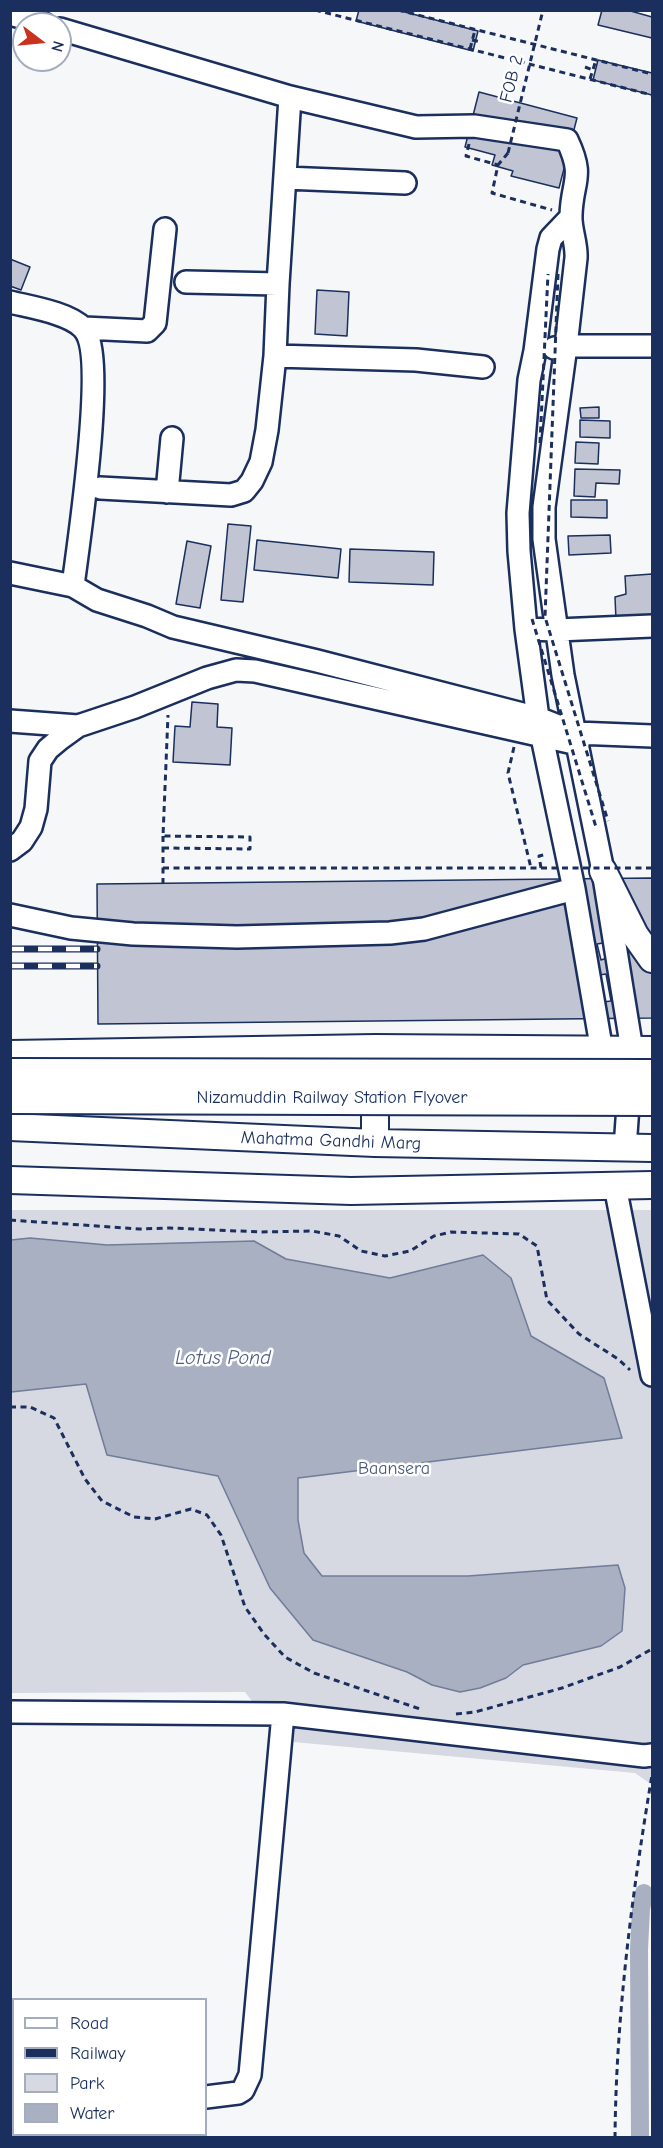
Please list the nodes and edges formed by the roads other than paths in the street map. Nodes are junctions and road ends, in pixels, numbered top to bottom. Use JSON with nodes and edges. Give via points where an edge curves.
{"nodes":[{"id":1,"x":72,"y":33,"type":"edge"},
{"id":2,"x":290,"y":97,"type":"junction"},
{"id":3,"x":285,"y":178,"type":"junction"},
{"id":4,"x":405,"y":183,"type":"dead end"},
{"id":5,"x":571,"y":216,"type":"junction"},
{"id":6,"x":165,"y":229,"type":"dead end"},
{"id":7,"x":186,"y":282,"type":"dead end"},
{"id":8,"x":278,"y":284,"type":"junction"},
{"id":9,"x":10,"y":302,"type":"edge"},
{"id":10,"x":84,"y":328,"type":"junction"},
{"id":11,"x":566,"y":346,"type":"junction"},
{"id":12,"x":652,"y":346,"type":"edge"},
{"id":13,"x":535,"y":351,"type":"junction"},
{"id":14,"x":275,"y":356,"type":"junction"},
{"id":15,"x":483,"y":367,"type":"dead end"},
{"id":16,"x":172,"y":438,"type":"dead end"},
{"id":17,"x":100,"y":488,"type":"dead end"},
{"id":18,"x":167,"y":492,"type":"junction"},
{"id":19,"x":10,"y":573,"type":"edge"},
{"id":20,"x":72,"y":586,"type":"junction"},
{"id":21,"x":529,"y":624,"type":"junction"},
{"id":22,"x":652,"y":626,"type":"edge"},
{"id":23,"x":557,"y":630,"type":"junction"},
{"id":24,"x":10,"y":721,"type":"edge"},
{"id":25,"x":78,"y":726,"type":"junction"},
{"id":26,"x":540,"y":727,"type":"junction"},
{"id":27,"x":652,"y":735,"type":"edge"},
{"id":28,"x":577,"y":739,"type":"junction"},
{"id":29,"x":10,"y":850,"type":"edge"},
{"id":30,"x":603,"y":871,"type":"junction"},
{"id":31,"x":574,"y":888,"type":"junction"},
{"id":32,"x":10,"y":915,"type":"edge"},
{"id":33,"x":652,"y":959,"type":"edge"},
{"id":34,"x":375,"y":1048,"type":"junction"},
{"id":35,"x":601,"y":1050,"type":"junction"},
{"id":36,"x":642,"y":1050,"type":"edge"},
{"id":37,"x":10,"y":1054,"type":"edge"},
{"id":38,"x":10,"y":1074,"type":"edge"},
{"id":39,"x":652,"y":1075,"type":"edge"},
{"id":40,"x":10,"y":1098,"type":"edge"},
{"id":41,"x":652,"y":1100,"type":"edge"},
{"id":42,"x":10,"y":1127,"type":"edge"},
{"id":43,"x":375,"y":1143,"type":"junction"},
{"id":44,"x":625,"y":1148,"type":"junction"},
{"id":45,"x":652,"y":1148,"type":"edge"},
{"id":46,"x":10,"y":1180,"type":"edge"},
{"id":47,"x":652,"y":1185,"type":"edge"},
{"id":48,"x":615,"y":1186,"type":"junction"},
{"id":49,"x":652,"y":1373,"type":"edge"},
{"id":50,"x":10,"y":1712,"type":"edge"},
{"id":51,"x":283,"y":1714,"type":"junction"},
{"id":52,"x":652,"y":1755,"type":"edge"},
{"id":53,"x":207,"y":2097,"type":"edge"}],
"edges":[{"from":1,"to":2,"type":"street"},
{"from":2,"to":3,"type":"street"},
{"from":2,"to":5,"type":"street","via":[[416,127],[474,126],[567,140],[578,175]]},
{"from":3,"to":4,"type":"street"},
{"from":3,"to":8,"type":"street"},
{"from":5,"to":11,"type":"street","via":[[576,244]]},
{"from":5,"to":13,"type":"street","via":[[551,238],[548,249]]},
{"from":6,"to":10,"type":"street","via":[[155,323],[151,328]]},
{"from":7,"to":8,"type":"street"},
{"from":8,"to":14,"type":"street"},
{"from":9,"to":10,"type":"street","via":[[65,317]]},
{"from":10,"to":20,"type":"street","via":[[94,365],[88,477]]},
{"from":11,"to":12,"type":"street"},
{"from":11,"to":13,"type":"street"},
{"from":11,"to":23,"type":"street","via":[[544,507],[544,539]]},
{"from":13,"to":21,"type":"street","via":[[518,513]]},
{"from":14,"to":15,"type":"street","via":[[416,360]]},
{"from":14,"to":18,"type":"street","via":[[261,462],[244,491],[231,495]]},
{"from":16,"to":18,"type":"street"},
{"from":17,"to":18,"type":"street"},
{"from":19,"to":20,"type":"street"},
{"from":20,"to":26,"type":"street","via":[[97,600],[172,627],[317,661]]},
{"from":21,"to":23,"type":"street"},
{"from":21,"to":26,"type":"street"},
{"from":22,"to":23,"type":"street"},
{"from":23,"to":28,"type":"street"},
{"from":24,"to":25,"type":"street"},
{"from":25,"to":26,"type":"street","via":[[226,672],[255,671],[518,730]]},
{"from":25,"to":29,"type":"street","via":[[40,760],[31,827]]},
{"from":26,"to":28,"type":"street"},
{"from":26,"to":31,"type":"street"},
{"from":27,"to":28,"type":"street"},
{"from":28,"to":30,"type":"street"},
{"from":30,"to":33,"type":"main road","via":[[635,935]]},
{"from":30,"to":36,"type":"street"},
{"from":31,"to":32,"type":"street","via":[[424,929],[390,933],[237,937],[133,934],[71,928]]},
{"from":31,"to":35,"type":"street"},
{"from":34,"to":35,"type":"main road"},
{"from":34,"to":37,"type":"main road"},
{"from":34,"to":43,"type":"main road"},
{"from":35,"to":36,"type":"main road"},
{"from":35,"to":44,"type":"street"},
{"from":36,"to":44,"type":"street"},
{"from":38,"to":39,"type":"highway","name":"Nizamuddin Railway Station Flyover","bridge":true},
{"from":40,"to":41,"type":"highway","name":"Nizamuddin Railway Station Flyover","bridge":true},
{"from":42,"to":43,"type":"main road","name":"Mahatma Gandhi Marg"},
{"from":43,"to":44,"type":"main road","name":"Mahatma Gandhi Marg"},
{"from":44,"to":45,"type":"main road","name":"Mahatma Gandhi Marg"},
{"from":46,"to":48,"type":"main road","via":[[351,1191]]},
{"from":47,"to":48,"type":"main road"},
{"from":48,"to":49,"type":"street"},
{"from":50,"to":51,"type":"street"},
{"from":51,"to":52,"type":"street"},
{"from":51,"to":53,"type":"street","via":[[250,2074],[238,2093]]}]}
